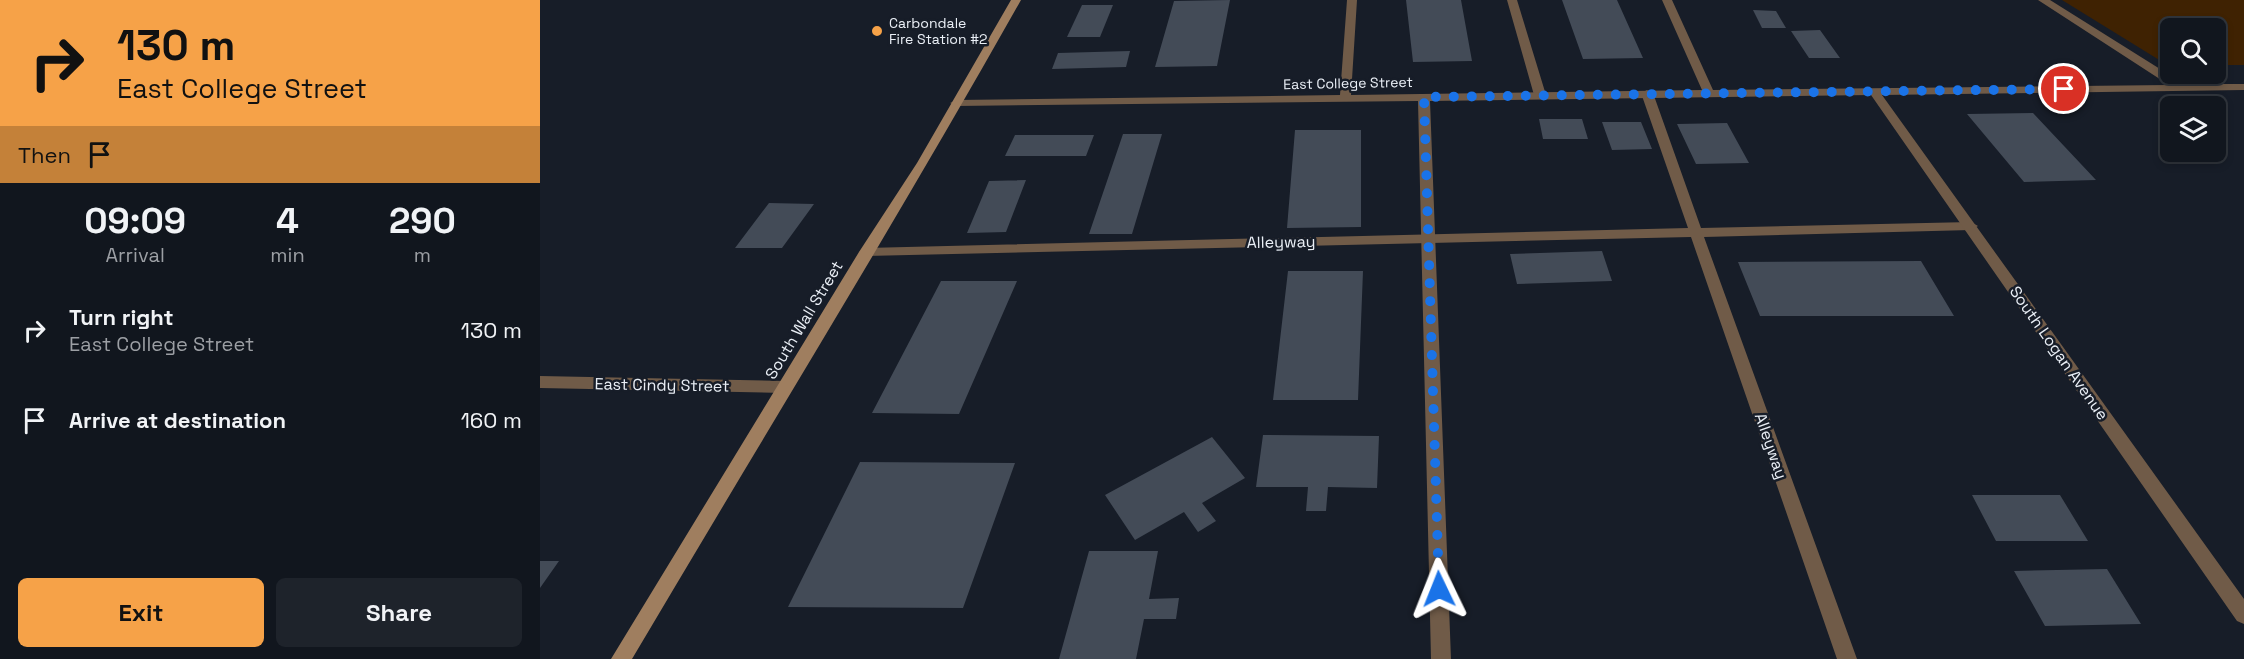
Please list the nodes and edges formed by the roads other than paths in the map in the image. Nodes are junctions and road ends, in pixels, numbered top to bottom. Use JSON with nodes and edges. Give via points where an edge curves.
{"nodes":[{"id":1,"x":1016,"y":0,"type":"edge"},
{"id":2,"x":1352,"y":0,"type":"edge"},
{"id":3,"x":1512,"y":0,"type":"edge"},
{"id":4,"x":1667,"y":0,"type":"edge"},
{"id":5,"x":2043,"y":0,"type":"edge"},
{"id":6,"x":2244,"y":87,"type":"edge"},
{"id":7,"x":2182,"y":88,"type":"junction"},
{"id":8,"x":1874,"y":90,"type":"junction"},
{"id":9,"x":1708,"y":92,"type":"junction"},
{"id":10,"x":1647,"y":93,"type":"junction"},
{"id":11,"x":1540,"y":95,"type":"junction"},
{"id":12,"x":1424,"y":97,"type":"junction"},
{"id":13,"x":1346,"y":98,"type":"junction"},
{"id":14,"x":956,"y":103,"type":"junction"},
{"id":15,"x":1971,"y":226,"type":"junction"},
{"id":16,"x":1696,"y":232,"type":"junction"},
{"id":17,"x":1429,"y":239,"type":"junction"},
{"id":18,"x":866,"y":252,"type":"junction"},
{"id":19,"x":540,"y":382,"type":"edge"},
{"id":20,"x":785,"y":387,"type":"junction"},
{"id":21,"x":2244,"y":615,"type":"edge"},
{"id":22,"x":621,"y":659,"type":"edge"},
{"id":23,"x":1441,"y":659,"type":"edge"},
{"id":24,"x":1847,"y":659,"type":"edge"}],
"edges":[{"from":1,"to":14,"type":"main road","name":"South Wall Street"},
{"from":2,"to":13,"type":"street"},
{"from":3,"to":11,"type":"street"},
{"from":4,"to":9,"type":"street"},
{"from":5,"to":7,"type":"street"},
{"from":6,"to":7,"type":"street","name":"East College Street"},
{"from":7,"to":8,"type":"street","name":"East College Street"},
{"from":8,"to":9,"type":"street","name":"East College Street"},
{"from":8,"to":15,"type":"street","name":"South Logan Avenue"},
{"from":9,"to":10,"type":"street","name":"East College Street"},
{"from":10,"to":11,"type":"street","name":"East College Street"},
{"from":10,"to":16,"type":"street","name":"Alleyway"},
{"from":11,"to":12,"type":"street","name":"East College Street"},
{"from":12,"to":13,"type":"street","name":"East College Street"},
{"from":12,"to":17,"type":"street"},
{"from":13,"to":14,"type":"street","name":"East College Street"},
{"from":14,"to":18,"type":"main road","name":"South Wall Street"},
{"from":15,"to":16,"type":"street","name":"Alleyway"},
{"from":15,"to":21,"type":"street","name":"South Logan Avenue"},
{"from":16,"to":17,"type":"street","name":"Alleyway"},
{"from":16,"to":24,"type":"street","name":"Alleyway"},
{"from":17,"to":18,"type":"street","name":"Alleyway"},
{"from":17,"to":23,"type":"street"},
{"from":18,"to":20,"type":"main road","name":"South Wall Street"},
{"from":19,"to":20,"type":"street","name":"East Cindy Street"},
{"from":20,"to":22,"type":"main road","name":"South Wall Street"}]}
